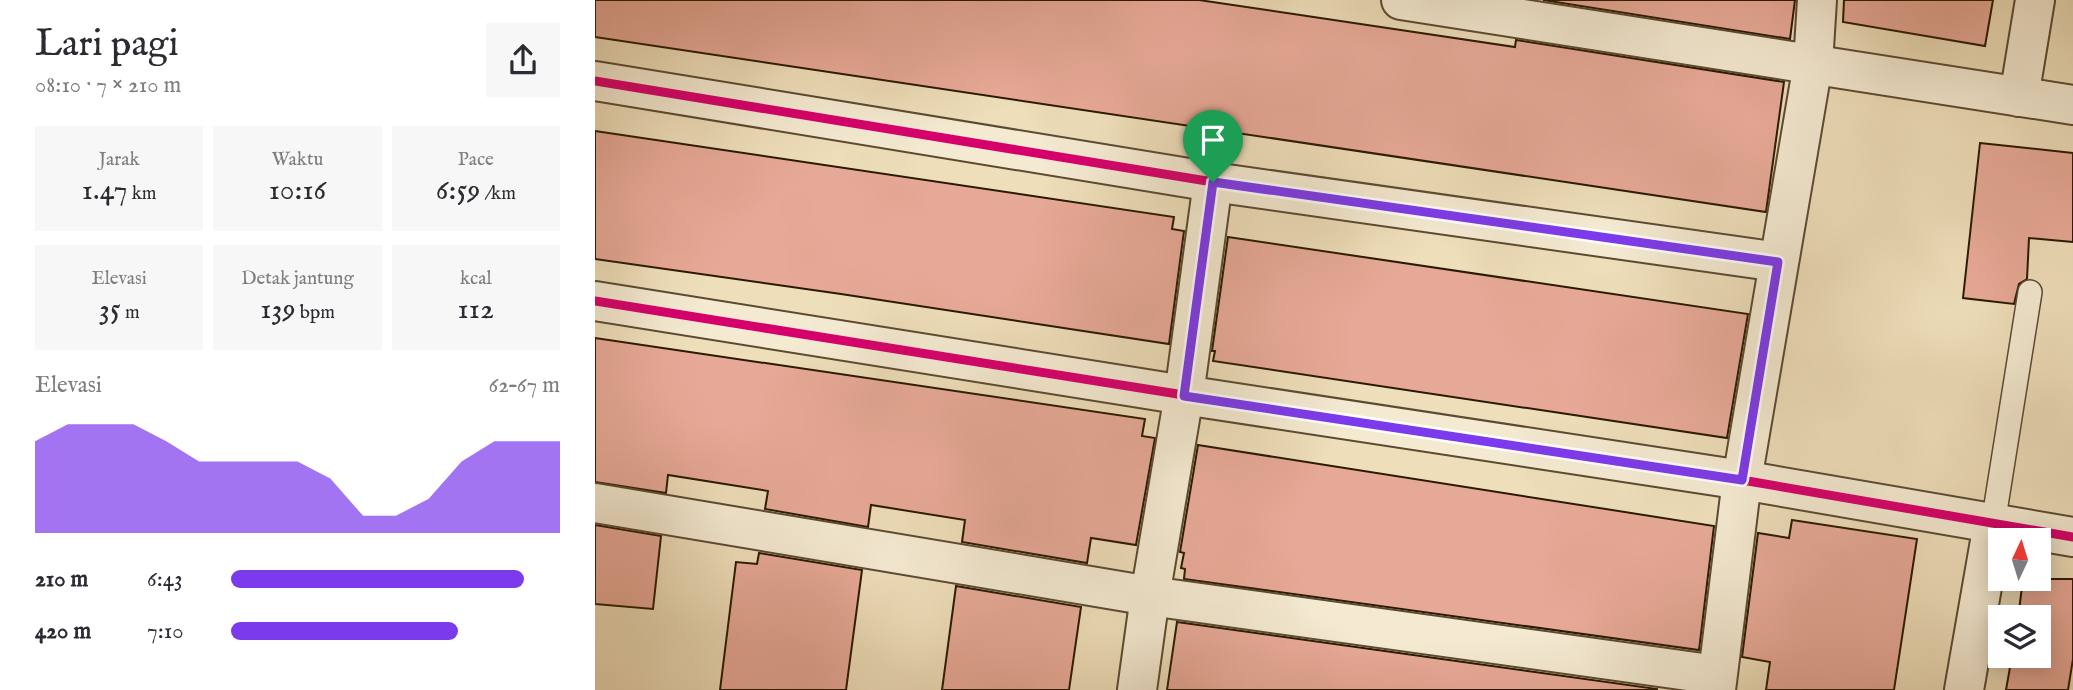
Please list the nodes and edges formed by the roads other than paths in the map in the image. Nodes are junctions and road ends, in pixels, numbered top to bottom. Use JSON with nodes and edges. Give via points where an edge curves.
{"nodes":[{"id":1,"x":1405,"y":0,"type":"edge"},
{"id":2,"x":1818,"y":0,"type":"edge"},
{"id":3,"x":2035,"y":0,"type":"edge"},
{"id":4,"x":1813,"y":64,"type":"junction"},
{"id":5,"x":595,"y":81,"type":"edge"},
{"id":6,"x":2019,"y":97,"type":"junction"},
{"id":7,"x":2073,"y":105,"type":"edge"},
{"id":8,"x":1213,"y":182,"type":"junction"},
{"id":9,"x":1778,"y":262,"type":"junction"},
{"id":10,"x":2030,"y":292,"type":"dead end"},
{"id":11,"x":595,"y":301,"type":"edge"},
{"id":12,"x":1184,"y":396,"type":"junction"},
{"id":13,"x":1742,"y":480,"type":"junction"},
{"id":14,"x":595,"y":503,"type":"edge"},
{"id":15,"x":1993,"y":524,"type":"junction"},
{"id":16,"x":2073,"y":537,"type":"edge"},
{"id":17,"x":1150,"y":596,"type":"junction"},
{"id":18,"x":1717,"y":683,"type":"edge"},
{"id":19,"x":1137,"y":690,"type":"edge"},
{"id":20,"x":1964,"y":690,"type":"edge"}],
"edges":[{"from":1,"to":4,"type":"street"},
{"from":2,"to":4,"type":"street"},
{"from":3,"to":6,"type":"street"},
{"from":4,"to":6,"type":"street"},
{"from":4,"to":9,"type":"street"},
{"from":5,"to":8,"type":"street"},
{"from":6,"to":7,"type":"street"},
{"from":8,"to":9,"type":"street"},
{"from":8,"to":12,"type":"street"},
{"from":9,"to":13,"type":"street"},
{"from":10,"to":15,"type":"lane"},
{"from":11,"to":12,"type":"street"},
{"from":12,"to":13,"type":"street"},
{"from":12,"to":17,"type":"street"},
{"from":13,"to":15,"type":"street"},
{"from":13,"to":18,"type":"street"},
{"from":14,"to":17,"type":"street"},
{"from":15,"to":16,"type":"street"},
{"from":15,"to":20,"type":"street"},
{"from":17,"to":18,"type":"street"},
{"from":17,"to":19,"type":"street"}]}
